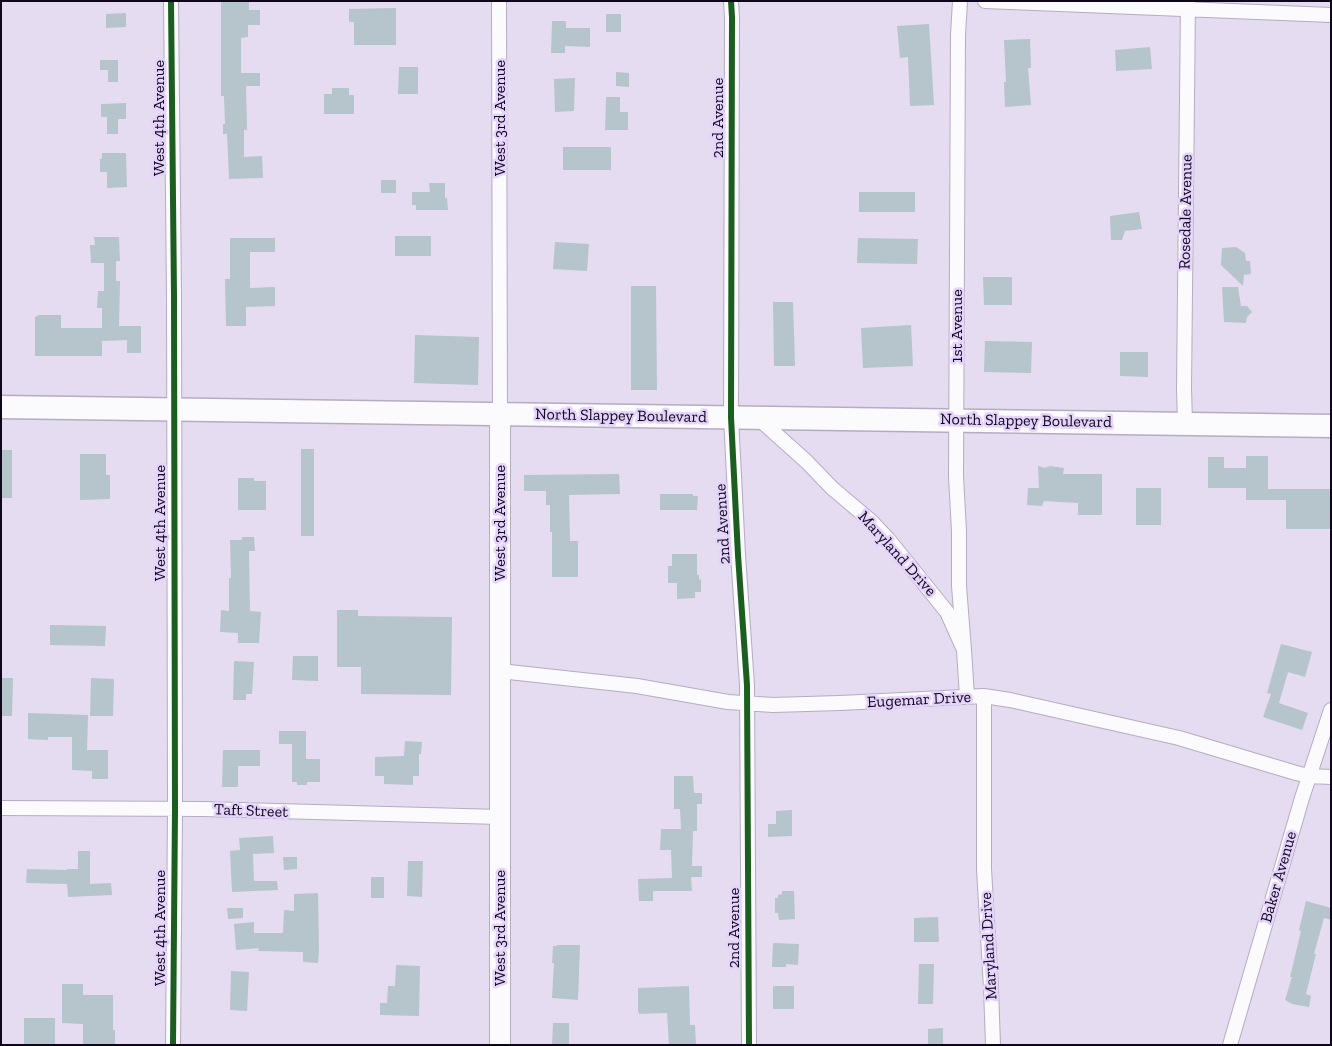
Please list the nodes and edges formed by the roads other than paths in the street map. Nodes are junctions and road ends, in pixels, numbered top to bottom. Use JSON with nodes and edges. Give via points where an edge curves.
{"nodes":[{"id":1,"x":171,"y":1,"type":"edge"},
{"id":2,"x":499,"y":1,"type":"edge"},
{"id":3,"x":731,"y":1,"type":"edge"},
{"id":4,"x":960,"y":1,"type":"edge"},
{"id":5,"x":985,"y":1,"type":"edge"},
{"id":6,"x":1188,"y":6,"type":"edge"},
{"id":7,"x":1331,"y":15,"type":"edge"},
{"id":8,"x":1,"y":407,"type":"edge"},
{"id":9,"x":173,"y":409,"type":"junction"},
{"id":10,"x":500,"y":414,"type":"junction"},
{"id":11,"x":731,"y":417,"type":"junction"},
{"id":12,"x":758,"y":417,"type":"junction"},
{"id":13,"x":957,"y":420,"type":"junction"},
{"id":14,"x":1185,"y":423,"type":"junction"},
{"id":15,"x":1331,"y":426,"type":"edge"},
{"id":16,"x":964,"y":650,"type":"junction"},
{"id":17,"x":500,"y":671,"type":"junction"},
{"id":18,"x":984,"y":696,"type":"junction"},
{"id":19,"x":967,"y":697,"type":"junction"},
{"id":20,"x":747,"y":704,"type":"junction"},
{"id":21,"x":1331,"y":710,"type":"edge"},
{"id":22,"x":1309,"y":776,"type":"junction"},
{"id":23,"x":1331,"y":777,"type":"edge"},
{"id":24,"x":1,"y":808,"type":"edge"},
{"id":25,"x":175,"y":810,"type":"junction"},
{"id":26,"x":500,"y":817,"type":"junction"},
{"id":27,"x":173,"y":1045,"type":"edge"},
{"id":28,"x":500,"y":1045,"type":"edge"},
{"id":29,"x":749,"y":1045,"type":"edge"},
{"id":30,"x":993,"y":1045,"type":"edge"},
{"id":31,"x":1230,"y":1045,"type":"edge"}],
"edges":[{"from":1,"to":9,"type":"street","name":"West 4th Avenue"},
{"from":2,"to":10,"type":"street","name":"West 3rd Avenue"},
{"from":3,"to":11,"type":"street","name":"2nd Avenue"},
{"from":4,"to":13,"type":"street","name":"1st Avenue"},
{"from":5,"to":6,"type":"street"},
{"from":6,"to":7,"type":"street"},
{"from":6,"to":14,"type":"street","name":"Rosedale Avenue"},
{"from":8,"to":9,"type":"main road","name":"North Slappey Boulevard"},
{"from":9,"to":10,"type":"main road","name":"North Slappey Boulevard"},
{"from":9,"to":25,"type":"street","name":"West 4th Avenue"},
{"from":10,"to":11,"type":"main road","name":"North Slappey Boulevard"},
{"from":10,"to":17,"type":"street","name":"West 3rd Avenue"},
{"from":11,"to":12,"type":"main road","name":"North Slappey Boulevard"},
{"from":11,"to":20,"type":"street","name":"2nd Avenue"},
{"from":12,"to":13,"type":"main road","name":"North Slappey Boulevard"},
{"from":12,"to":16,"type":"street","name":"Maryland Drive","via":[[888,539],[947,612]]},
{"from":13,"to":14,"type":"main road","name":"North Slappey Boulevard"},
{"from":13,"to":16,"type":"street","name":"1st Avenue","via":[[959,586]]},
{"from":14,"to":15,"type":"main road","name":"North Slappey Boulevard"},
{"from":16,"to":19,"type":"street","name":"Maryland Drive"},
{"from":17,"to":20,"type":"street","name":"Eugemar Drive","via":[[636,686]]},
{"from":17,"to":26,"type":"street","name":"West 3rd Avenue"},
{"from":18,"to":19,"type":"street","name":"Eugemar Drive"},
{"from":18,"to":22,"type":"street","name":"Eugemar Drive","via":[[1179,738]]},
{"from":18,"to":30,"type":"street","name":"Maryland Drive","via":[[984,869]]},
{"from":19,"to":20,"type":"street","name":"Eugemar Drive","via":[[840,704]]},
{"from":20,"to":29,"type":"street","name":"2nd Avenue"},
{"from":21,"to":22,"type":"street","name":"Baker Avenue"},
{"from":22,"to":23,"type":"street","name":"Eugemar Drive"},
{"from":22,"to":31,"type":"street","name":"Baker Avenue"},
{"from":24,"to":25,"type":"street","name":"Taft Street"},
{"from":25,"to":26,"type":"street","name":"Taft Street"},
{"from":25,"to":27,"type":"street","name":"West 4th Avenue"},
{"from":26,"to":28,"type":"street","name":"West 3rd Avenue"}]}
